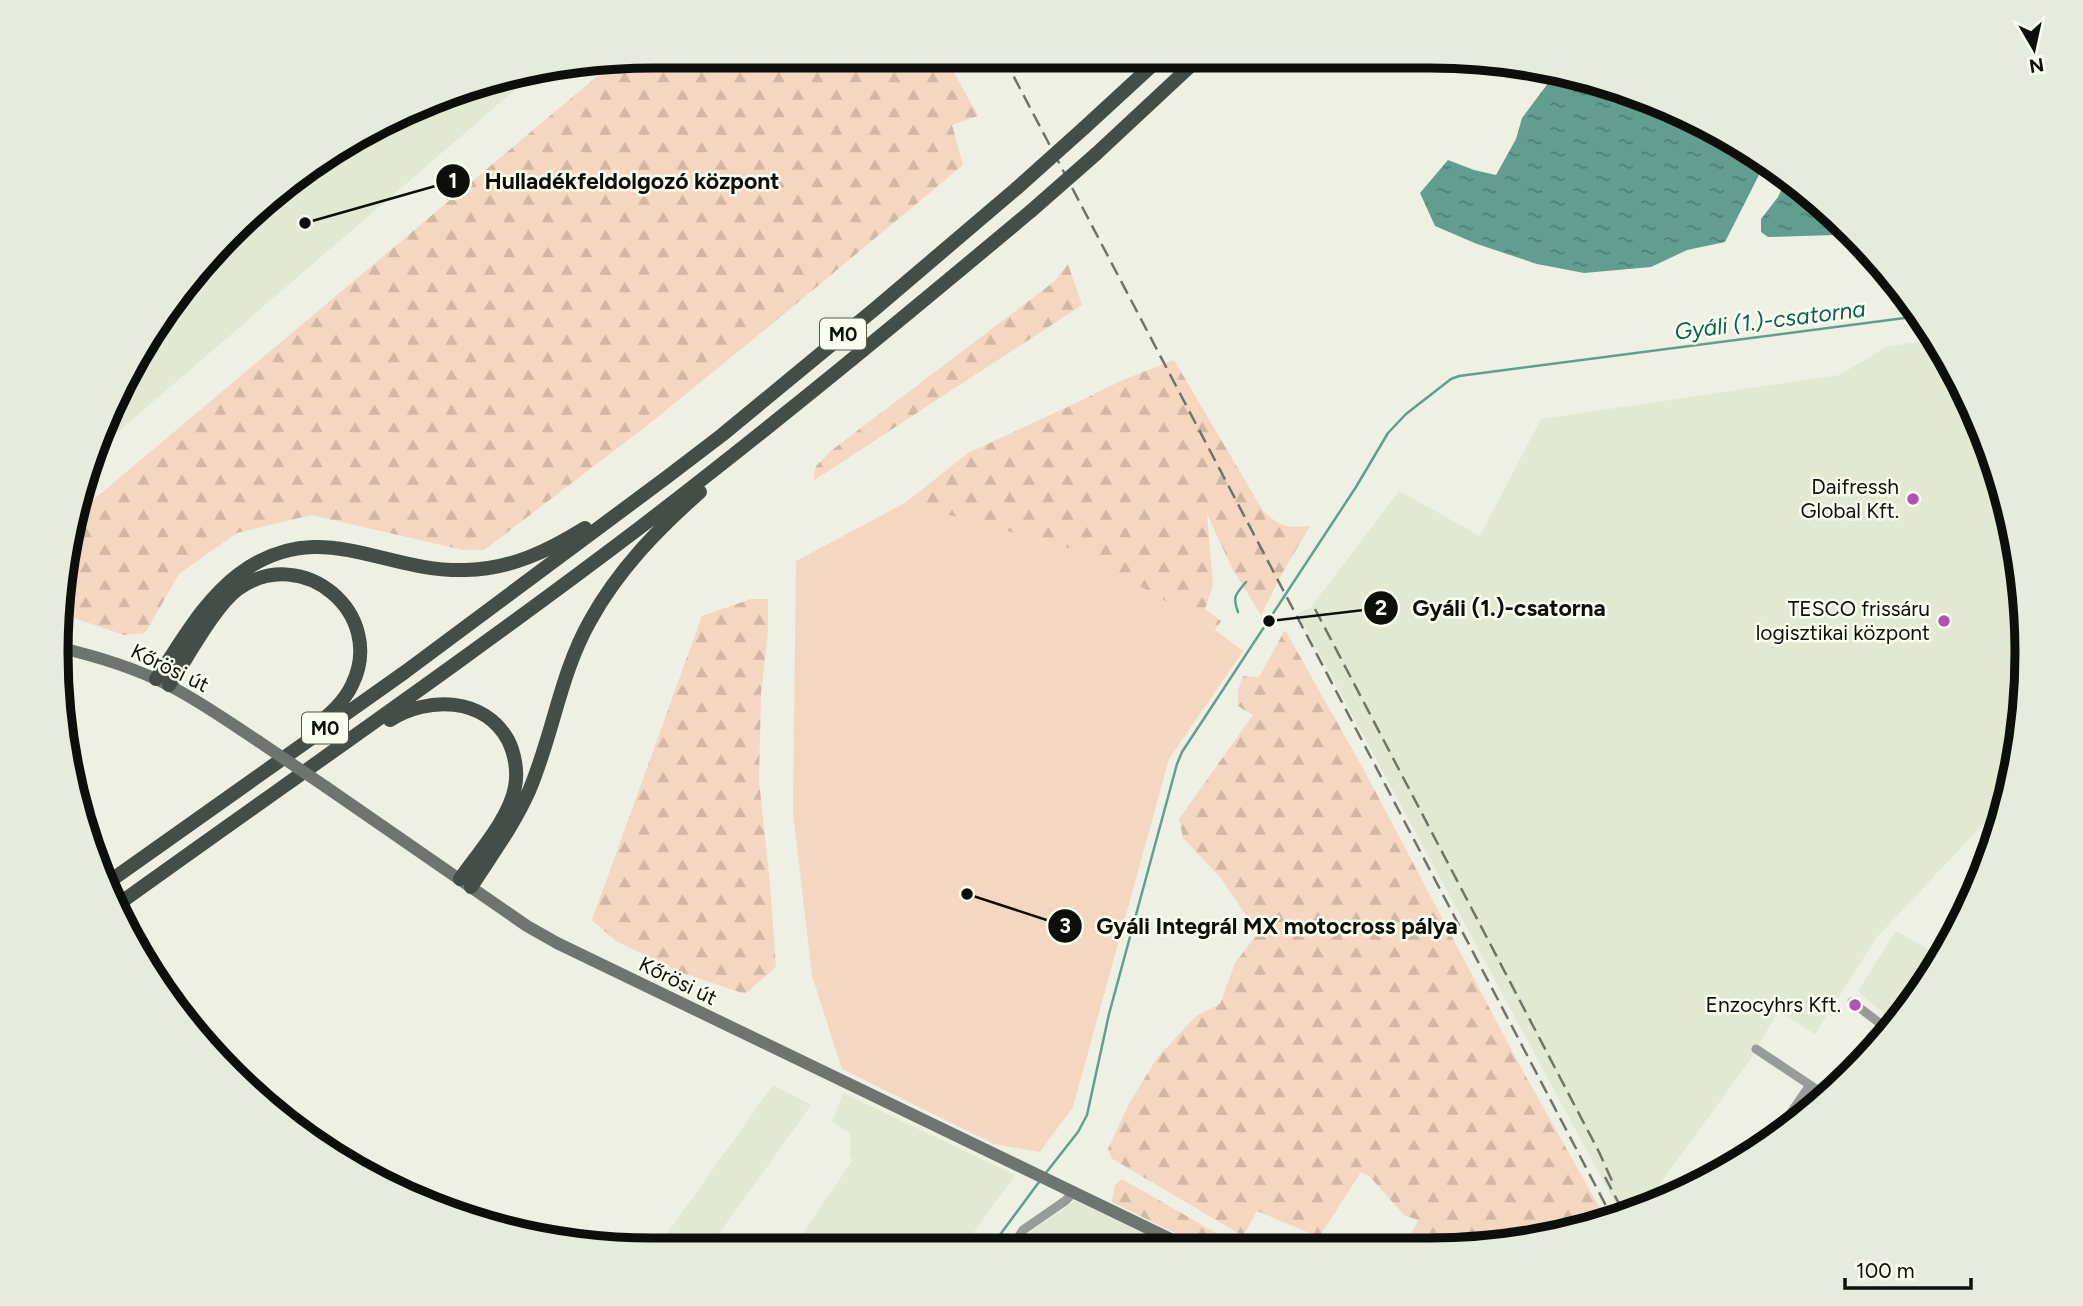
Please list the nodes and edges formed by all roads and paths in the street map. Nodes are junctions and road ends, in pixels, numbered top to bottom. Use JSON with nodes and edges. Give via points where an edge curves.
{"nodes":[{"id":1,"x":1149,"y":68,"type":"edge"},
{"id":2,"x":1188,"y":68,"type":"edge"},
{"id":3,"x":734,"y":455,"type":"junction"},
{"id":4,"x":667,"y":477,"type":"junction"},
{"id":5,"x":68,"y":650,"type":"edge"},
{"id":6,"x":163,"y":682,"type":"junction"},
{"id":7,"x":348,"y":740,"type":"junction"},
{"id":8,"x":245,"y":785,"type":"junction"},
{"id":9,"x":114,"y":878,"type":"edge"},
{"id":10,"x":465,"y":883,"type":"junction"},
{"id":11,"x":124,"y":900,"type":"edge"},
{"id":12,"x":1852,"y":1002,"type":"dead end"},
{"id":13,"x":1882,"y":1025,"type":"edge"},
{"id":14,"x":1756,"y":1049,"type":"dead end"},
{"id":15,"x":1810,"y":1085,"type":"junction"},
{"id":16,"x":1818,"y":1091,"type":"edge"},
{"id":17,"x":1790,"y":1113,"type":"edge"},
{"id":18,"x":1074,"y":1192,"type":"junction"},
{"id":19,"x":1018,"y":1238,"type":"edge"},
{"id":20,"x":1168,"y":1238,"type":"edge"}],
"edges":[{"from":1,"to":4,"type":"highway","number":"M0","bridge":true,"via":[[1017,188]]},
{"from":2,"to":3,"type":"highway","number":"M0","bridge":true,"via":[[1031,211]]},
{"from":3,"to":7,"type":"highway","number":"M0"},
{"from":3,"to":10,"type":"highway","via":[[648,540],[600,604],[568,670],[516,817]]},
{"from":4,"to":6,"type":"highway","via":[[549,549],[501,566],[446,569],[314,546],[269,556],[237,576],[202,610]]},
{"from":4,"to":8,"type":"highway","number":"M0"},
{"from":5,"to":6,"type":"main road","name":"Kőrösi út","via":[[110,660]]},
{"from":6,"to":8,"type":"highway","via":[[220,607],[253,581],[274,575],[306,578],[332,592],[347,608],[360,648],[351,688],[325,718],[261,766]]},
{"from":6,"to":10,"type":"main road","name":"Kőrösi út","bridge":true,"via":[[258,741]]},
{"from":7,"to":10,"type":"highway","via":[[362,738],[403,712],[440,704],[475,710],[499,727],[515,763],[514,793]]},
{"from":7,"to":11,"type":"highway","number":"M0"},
{"from":8,"to":9,"type":"highway","number":"M0"},
{"from":10,"to":18,"type":"main road","name":"Kőrösi út","via":[[557,943]]},
{"from":12,"to":13,"type":"street"},
{"from":14,"to":15,"type":"street"},
{"from":15,"to":16,"type":"street"},
{"from":15,"to":17,"type":"street"},
{"from":18,"to":19,"type":"street"},
{"from":18,"to":20,"type":"main road","name":"Kőrösi út"}]}
